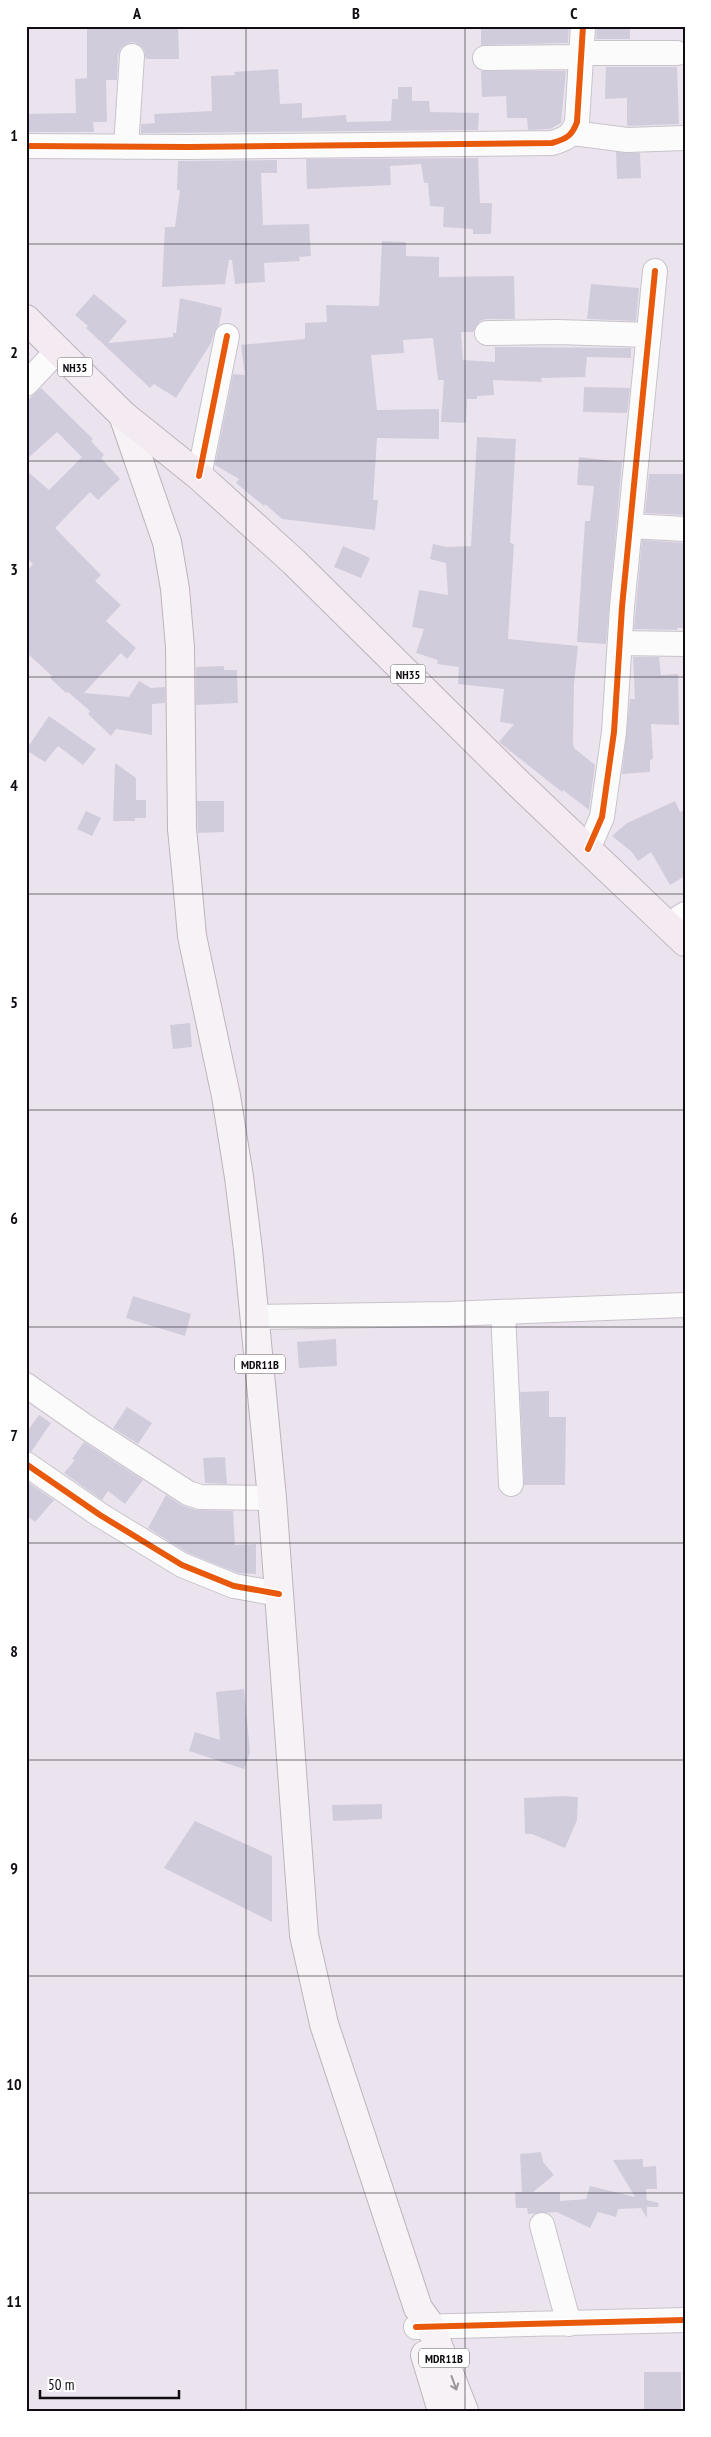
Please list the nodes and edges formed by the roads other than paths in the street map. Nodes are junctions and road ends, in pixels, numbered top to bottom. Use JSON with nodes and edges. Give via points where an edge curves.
{"nodes":[{"id":1,"x":583,"y":26,"type":"edge"},
{"id":2,"x":677,"y":53,"type":"dead end"},
{"id":3,"x":581,"y":55,"type":"junction"},
{"id":4,"x":132,"y":56,"type":"dead end"},
{"id":5,"x":485,"y":58,"type":"dead end"},
{"id":6,"x":573,"y":133,"type":"junction"},
{"id":7,"x":685,"y":138,"type":"edge"},
{"id":8,"x":26,"y":146,"type":"edge"},
{"id":9,"x":126,"y":147,"type":"junction"},
{"id":10,"x":656,"y":271,"type":"dead end"},
{"id":11,"x":26,"y":320,"type":"edge"},
{"id":12,"x":488,"y":333,"type":"dead end"},
{"id":13,"x":649,"y":334,"type":"junction"},
{"id":14,"x":227,"y":336,"type":"dead end"},
{"id":15,"x":58,"y":350,"type":"junction"},
{"id":16,"x":26,"y":384,"type":"edge"},
{"id":17,"x":123,"y":415,"type":"junction"},
{"id":18,"x":199,"y":476,"type":"junction"},
{"id":19,"x":631,"y":526,"type":"junction"},
{"id":20,"x":685,"y":529,"type":"edge"},
{"id":21,"x":620,"y":643,"type":"junction"},
{"id":22,"x":685,"y":644,"type":"edge"},
{"id":23,"x":588,"y":849,"type":"junction"},
{"id":24,"x":679,"y":927,"type":"edge"},
{"id":25,"x":685,"y":1305,"type":"edge"},
{"id":26,"x":503,"y":1312,"type":"junction"},
{"id":27,"x":255,"y":1317,"type":"junction"},
{"id":28,"x":26,"y":1385,"type":"edge"},
{"id":29,"x":26,"y":1464,"type":"edge"},
{"id":30,"x":511,"y":1484,"type":"dead end"},
{"id":31,"x":272,"y":1498,"type":"junction"},
{"id":32,"x":279,"y":1594,"type":"junction"},
{"id":33,"x":542,"y":2225,"type":"dead end"},
{"id":34,"x":421,"y":2320,"type":"junction"},
{"id":35,"x":685,"y":2320,"type":"edge"},
{"id":36,"x":569,"y":2324,"type":"junction"},
{"id":37,"x":442,"y":2411,"type":"edge"},
{"id":38,"x":464,"y":2411,"type":"edge"}],
"edges":[{"from":1,"to":3,"type":"street"},
{"from":2,"to":3,"type":"street"},
{"from":3,"to":5,"type":"street"},
{"from":3,"to":6,"type":"street","via":[[577,122]]},
{"from":4,"to":9,"type":"street"},
{"from":6,"to":7,"type":"street","via":[[627,140]]},
{"from":6,"to":9,"type":"street","via":[[552,143]]},
{"from":8,"to":9,"type":"street"},
{"from":10,"to":13,"type":"street"},
{"from":11,"to":15,"type":"highway","number":"NH35"},
{"from":12,"to":13,"type":"street"},
{"from":13,"to":19,"type":"street"},
{"from":14,"to":18,"type":"street"},
{"from":15,"to":16,"type":"street"},
{"from":15,"to":17,"type":"highway","number":"NH35"},
{"from":17,"to":18,"type":"highway","number":"NH35"},
{"from":17,"to":27,"type":"main road","number":"MDR11B","via":[[167,542],[175,589],[180,647],[182,829],[192,936],[240,1177]]},
{"from":18,"to":23,"type":"highway","number":"NH35","via":[[294,562]]},
{"from":19,"to":20,"type":"street"},
{"from":19,"to":21,"type":"street"},
{"from":21,"to":22,"type":"street"},
{"from":21,"to":23,"type":"street","via":[[614,732],[602,818]]},
{"from":23,"to":24,"type":"highway","number":"NH35"},
{"from":25,"to":26,"type":"street"},
{"from":26,"to":27,"type":"street"},
{"from":26,"to":30,"type":"street"},
{"from":27,"to":31,"type":"main road","number":"MDR11B"},
{"from":28,"to":31,"type":"street","via":[[188,1492],[200,1497]]},
{"from":29,"to":32,"type":"street","via":[[100,1515],[182,1565],[234,1586]]},
{"from":31,"to":32,"type":"main road","number":"MDR11B"},
{"from":32,"to":34,"type":"main road","number":"MDR11B","via":[[300,1890],[312,1978],[342,2082]]},
{"from":33,"to":36,"type":"street"},
{"from":34,"to":36,"type":"street"},
{"from":34,"to":37,"type":"main road","number":"MDR11B"},
{"from":34,"to":38,"type":"main road","number":"MDR11B","one_way":true},
{"from":35,"to":36,"type":"street"}]}
